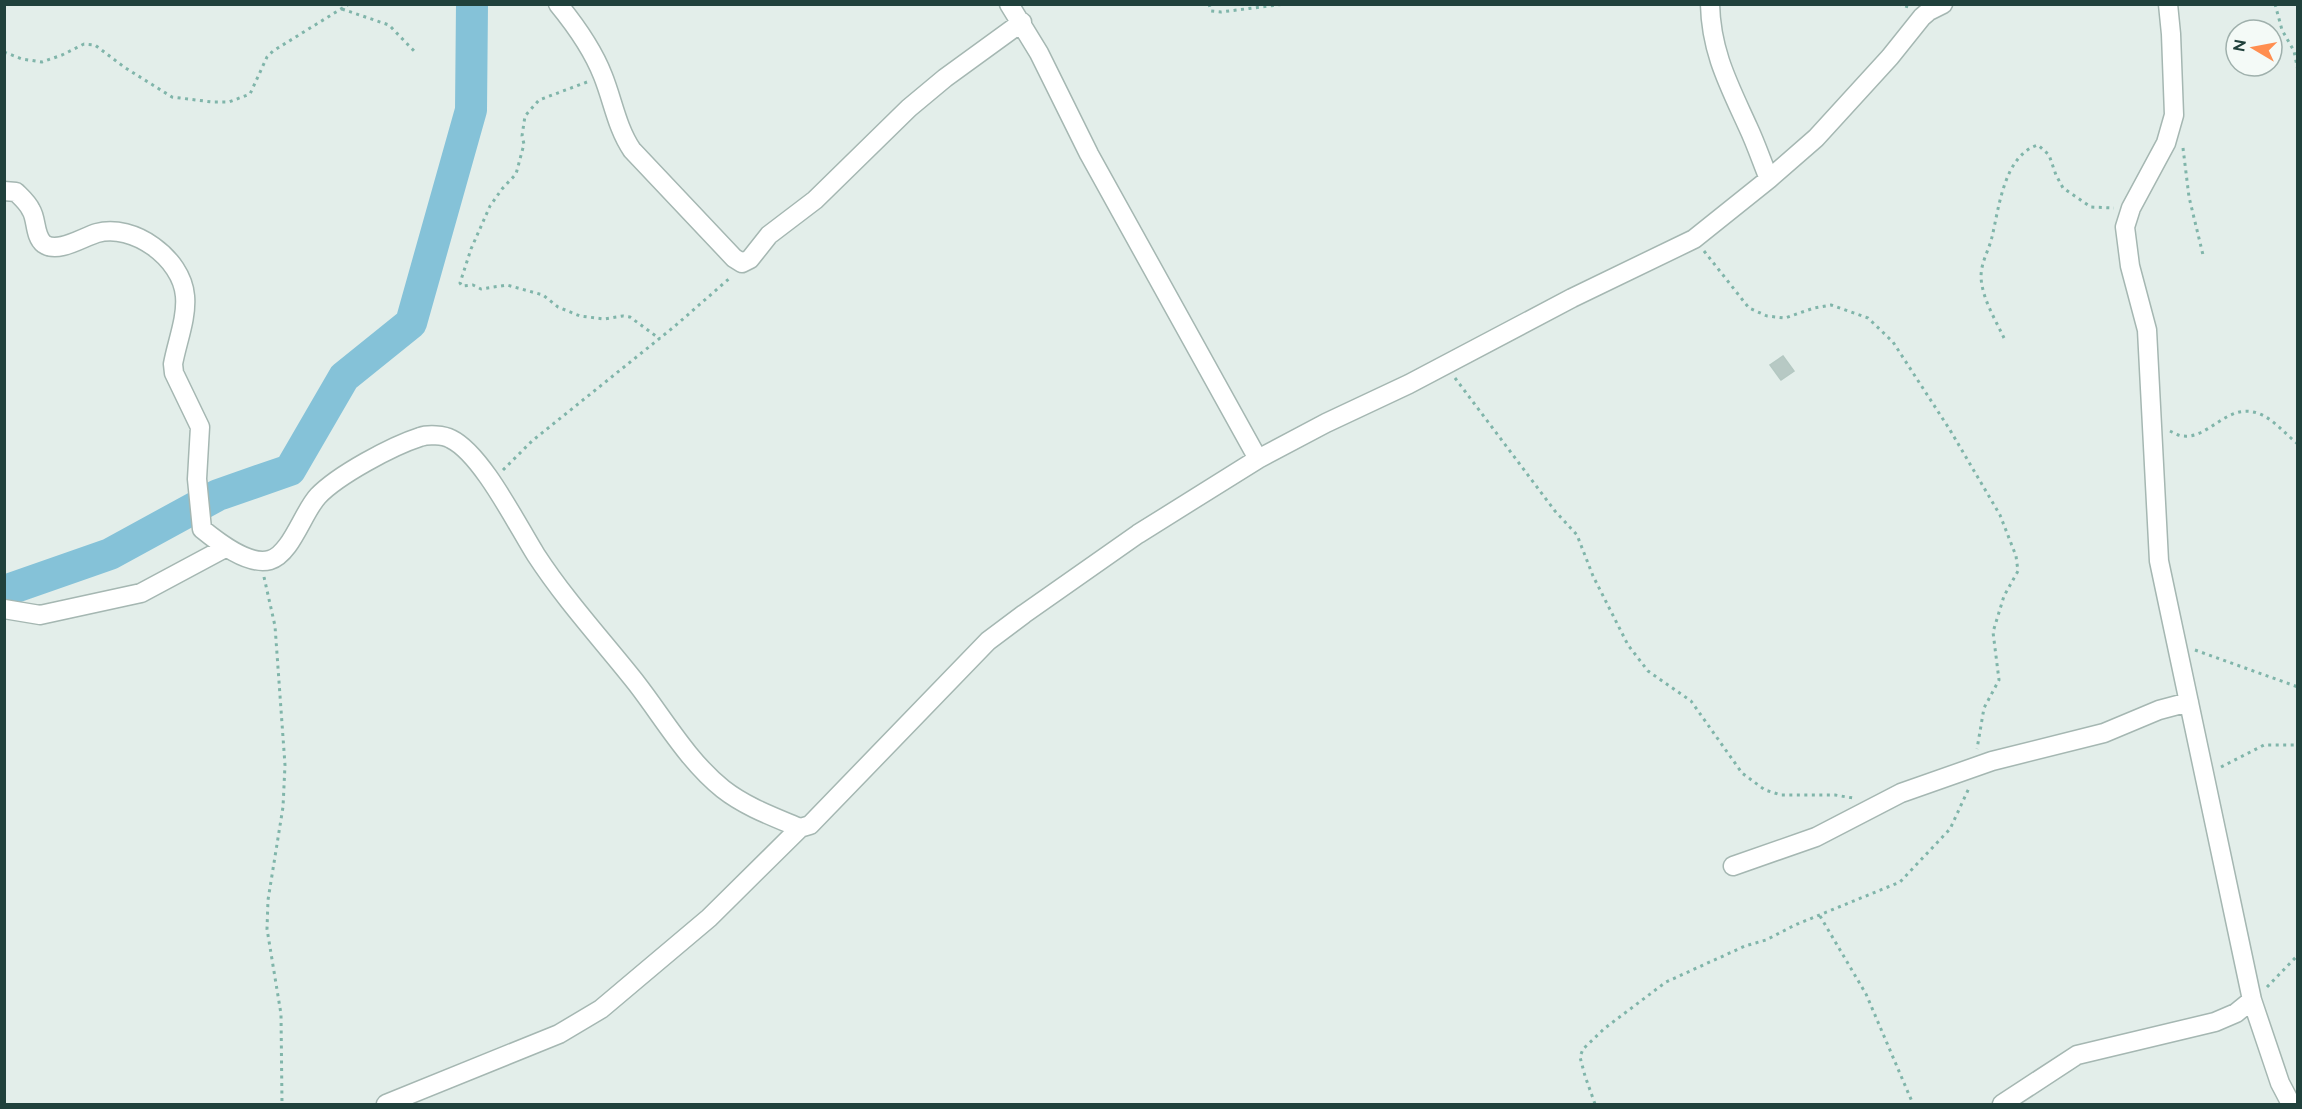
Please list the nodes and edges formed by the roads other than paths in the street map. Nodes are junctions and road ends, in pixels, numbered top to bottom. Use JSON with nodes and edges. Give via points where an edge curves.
{"nodes":[{"id":1,"x":558,"y":4,"type":"edge"},
{"id":2,"x":1009,"y":4,"type":"edge"},
{"id":3,"x":1710,"y":4,"type":"edge"},
{"id":4,"x":2168,"y":4,"type":"edge"},
{"id":5,"x":1942,"y":5,"type":"edge"},
{"id":6,"x":1022,"y":22,"type":"junction"},
{"id":7,"x":1769,"y":179,"type":"junction"},
{"id":8,"x":4,"y":191,"type":"edge"},
{"id":9,"x":1258,"y":459,"type":"junction"},
{"id":10,"x":225,"y":548,"type":"junction"},
{"id":11,"x":4,"y":609,"type":"edge"},
{"id":12,"x":2189,"y":702,"type":"junction"},
{"id":13,"x":800,"y":828,"type":"junction"},
{"id":14,"x":1733,"y":866,"type":"dead end"},
{"id":15,"x":2252,"y":1000,"type":"junction"},
{"id":16,"x":386,"y":1104,"type":"edge"},
{"id":17,"x":2002,"y":1104,"type":"edge"},
{"id":18,"x":2291,"y":1104,"type":"edge"}],
"edges":[{"from":1,"to":6,"type":"street","via":[[603,76],[623,138],[734,258],[744,263],[769,235],[815,200],[909,108]]},
{"from":2,"to":6,"type":"street"},
{"from":3,"to":7,"type":"street","via":[[1715,48],[1725,78]]},
{"from":4,"to":12,"type":"street","via":[[2174,115],[2166,143],[2126,220],[2126,238],[2147,330],[2159,561]]},
{"from":5,"to":7,"type":"street","via":[[1922,16],[1823,130]]},
{"from":6,"to":9,"type":"street","via":[[1111,194]]},
{"from":7,"to":9,"type":"street","via":[[1694,239]]},
{"from":8,"to":10,"type":"street","via":[[16,192],[32,210],[46,245],[120,232],[149,244],[178,272],[185,297],[174,373],[201,427],[197,479],[202,529]]},
{"from":9,"to":13,"type":"street","via":[[1138,534],[988,641],[810,825]]},
{"from":10,"to":11,"type":"street","via":[[141,593],[40,615]]},
{"from":10,"to":13,"type":"street","via":[[260,561],[277,557],[310,506],[330,484],[375,457],[422,436],[450,438],[474,456],[566,598],[691,757],[723,789],[749,806]]},
{"from":12,"to":14,"type":"street","via":[[2104,733],[1974,767],[1901,793],[1816,837]]},
{"from":12,"to":15,"type":"street"},
{"from":13,"to":16,"type":"street","via":[[709,918],[601,1009],[549,1038]]},
{"from":15,"to":17,"type":"street","via":[[2215,1022],[2077,1055]]},
{"from":15,"to":18,"type":"street"}]}
